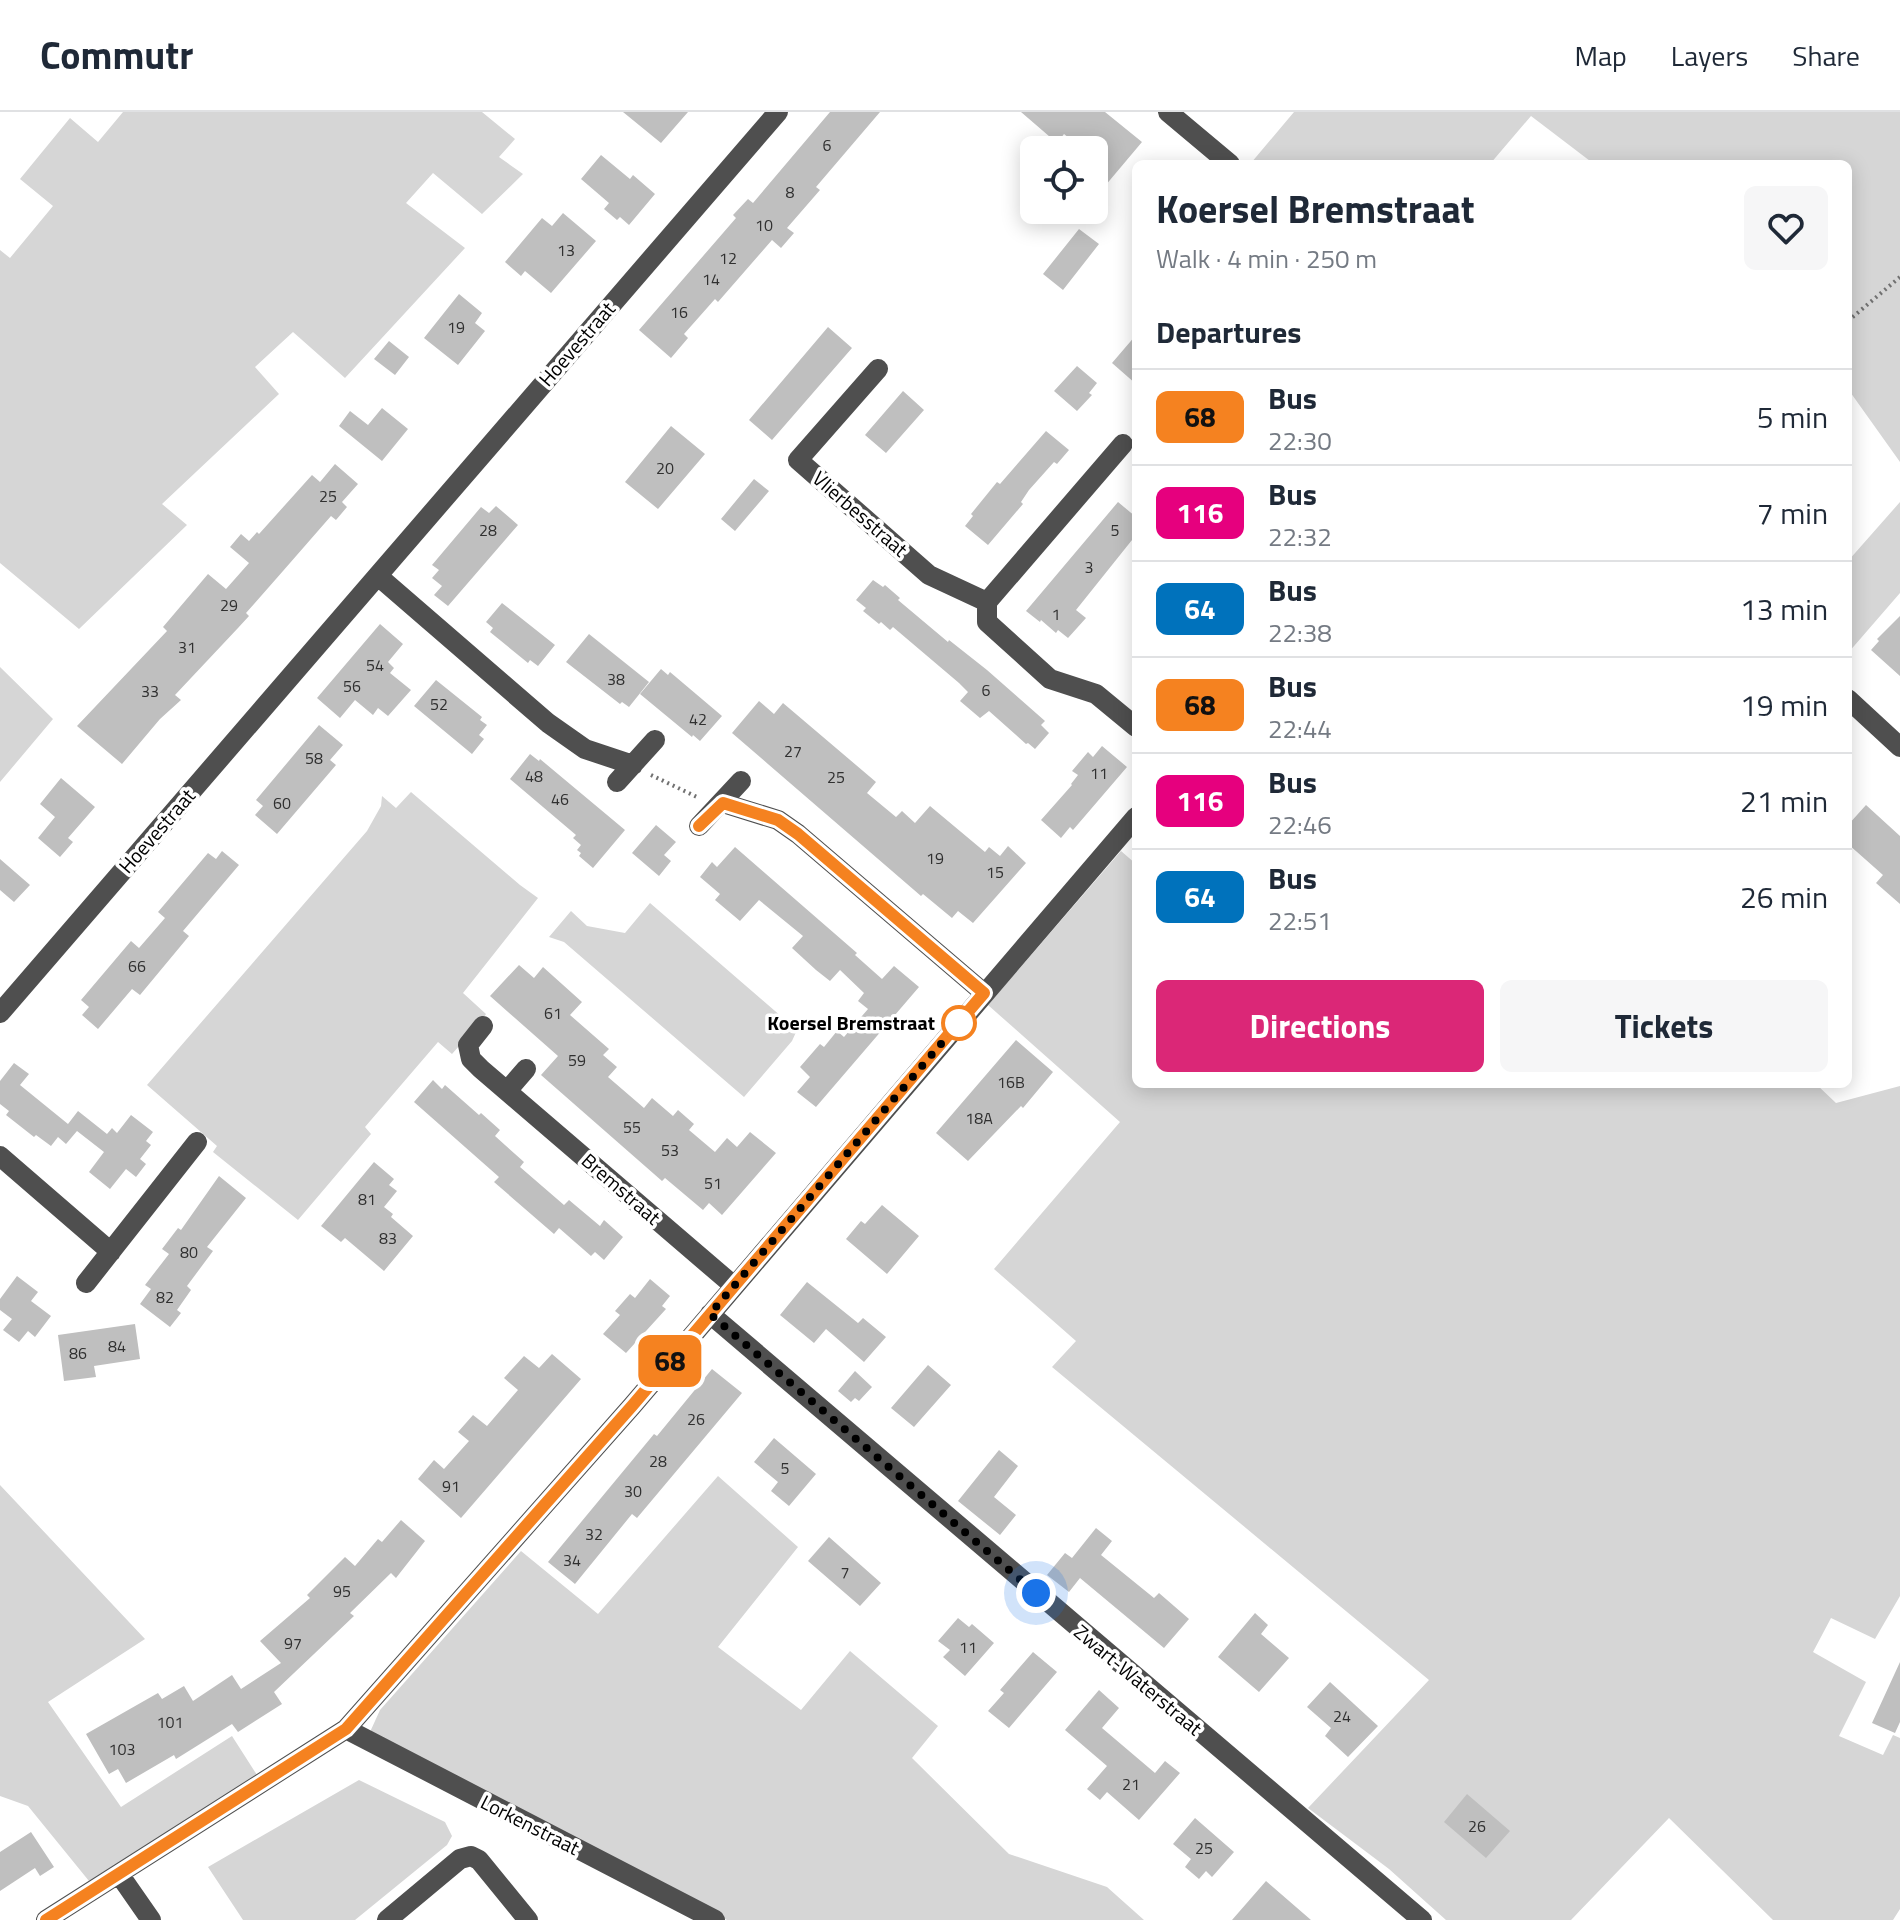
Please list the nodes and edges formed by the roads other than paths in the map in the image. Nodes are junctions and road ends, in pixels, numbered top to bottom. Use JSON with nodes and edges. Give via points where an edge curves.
{"nodes":[{"id":1,"x":778,"y":112,"type":"edge"},
{"id":2,"x":1168,"y":112,"type":"edge"},
{"id":3,"x":1225,"y":160,"type":"edge"},
{"id":4,"x":878,"y":369,"type":"dead end"},
{"id":5,"x":1123,"y":444,"type":"dead end"},
{"id":6,"x":378,"y":576,"type":"junction"},
{"id":7,"x":987,"y":602,"type":"junction"},
{"id":8,"x":1852,"y":703,"type":"edge"},
{"id":9,"x":1132,"y":724,"type":"edge"},
{"id":10,"x":655,"y":740,"type":"dead end"},
{"id":11,"x":1900,"y":747,"type":"edge"},
{"id":12,"x":633,"y":765,"type":"junction"},
{"id":13,"x":741,"y":781,"type":"dead end"},
{"id":14,"x":617,"y":782,"type":"dead end"},
{"id":15,"x":723,"y":803,"type":"junction"},
{"id":16,"x":1132,"y":822,"type":"edge"},
{"id":17,"x":699,"y":826,"type":"dead end"},
{"id":18,"x":984,"y":993,"type":"junction"},
{"id":19,"x":0,"y":1013,"type":"edge"},
{"id":20,"x":483,"y":1026,"type":"dead end"},
{"id":21,"x":526,"y":1069,"type":"dead end"},
{"id":22,"x":507,"y":1091,"type":"junction"},
{"id":23,"x":197,"y":1142,"type":"dead end"},
{"id":24,"x":0,"y":1156,"type":"edge"},
{"id":25,"x":111,"y":1252,"type":"junction"},
{"id":26,"x":86,"y":1283,"type":"dead end"},
{"id":27,"x":734,"y":1286,"type":"junction"},
{"id":28,"x":710,"y":1314,"type":"junction"},
{"id":29,"x":346,"y":1729,"type":"junction"},
{"id":30,"x":119,"y":1874,"type":"junction"},
{"id":31,"x":46,"y":1920,"type":"edge"},
{"id":32,"x":151,"y":1920,"type":"edge"},
{"id":33,"x":387,"y":1920,"type":"edge"},
{"id":34,"x":528,"y":1920,"type":"edge"},
{"id":35,"x":715,"y":1920,"type":"edge"},
{"id":36,"x":1422,"y":1920,"type":"edge"}],
"edges":[{"from":1,"to":6,"type":"street","name":"Hoevestraat"},
{"from":2,"to":3,"type":"street"},
{"from":4,"to":7,"type":"street","name":"Vlierbesstraat","via":[[798,460],[929,575]]},
{"from":5,"to":7,"type":"street"},
{"from":6,"to":12,"type":"street","via":[[548,723],[585,749]]},
{"from":6,"to":19,"type":"street","name":"Hoevestraat"},
{"from":7,"to":9,"type":"street","via":[[987,622],[1050,679],[1096,694]]},
{"from":8,"to":11,"type":"street"},
{"from":10,"to":12,"type":"street"},
{"from":12,"to":14,"type":"street"},
{"from":13,"to":15,"type":"street"},
{"from":15,"to":17,"type":"street"},
{"from":15,"to":18,"type":"street","via":[[778,820],[798,834]]},
{"from":16,"to":18,"type":"street"},
{"from":18,"to":27,"type":"street"},
{"from":20,"to":22,"type":"street","name":"Bremstraat","via":[[468,1045],[471,1059]]},
{"from":21,"to":22,"type":"street"},
{"from":22,"to":27,"type":"street","name":"Bremstraat"},
{"from":23,"to":25,"type":"street"},
{"from":24,"to":25,"type":"street"},
{"from":25,"to":26,"type":"street"},
{"from":27,"to":28,"type":"street"},
{"from":28,"to":29,"type":"street"},
{"from":28,"to":36,"type":"street","name":"Zwart-Waterstraat"},
{"from":29,"to":30,"type":"street"},
{"from":29,"to":35,"type":"street","name":"Lorkenstraat"},
{"from":30,"to":31,"type":"street"},
{"from":30,"to":32,"type":"street"},
{"from":33,"to":34,"type":"street","via":[[460,1859],[471,1856]]}]}
